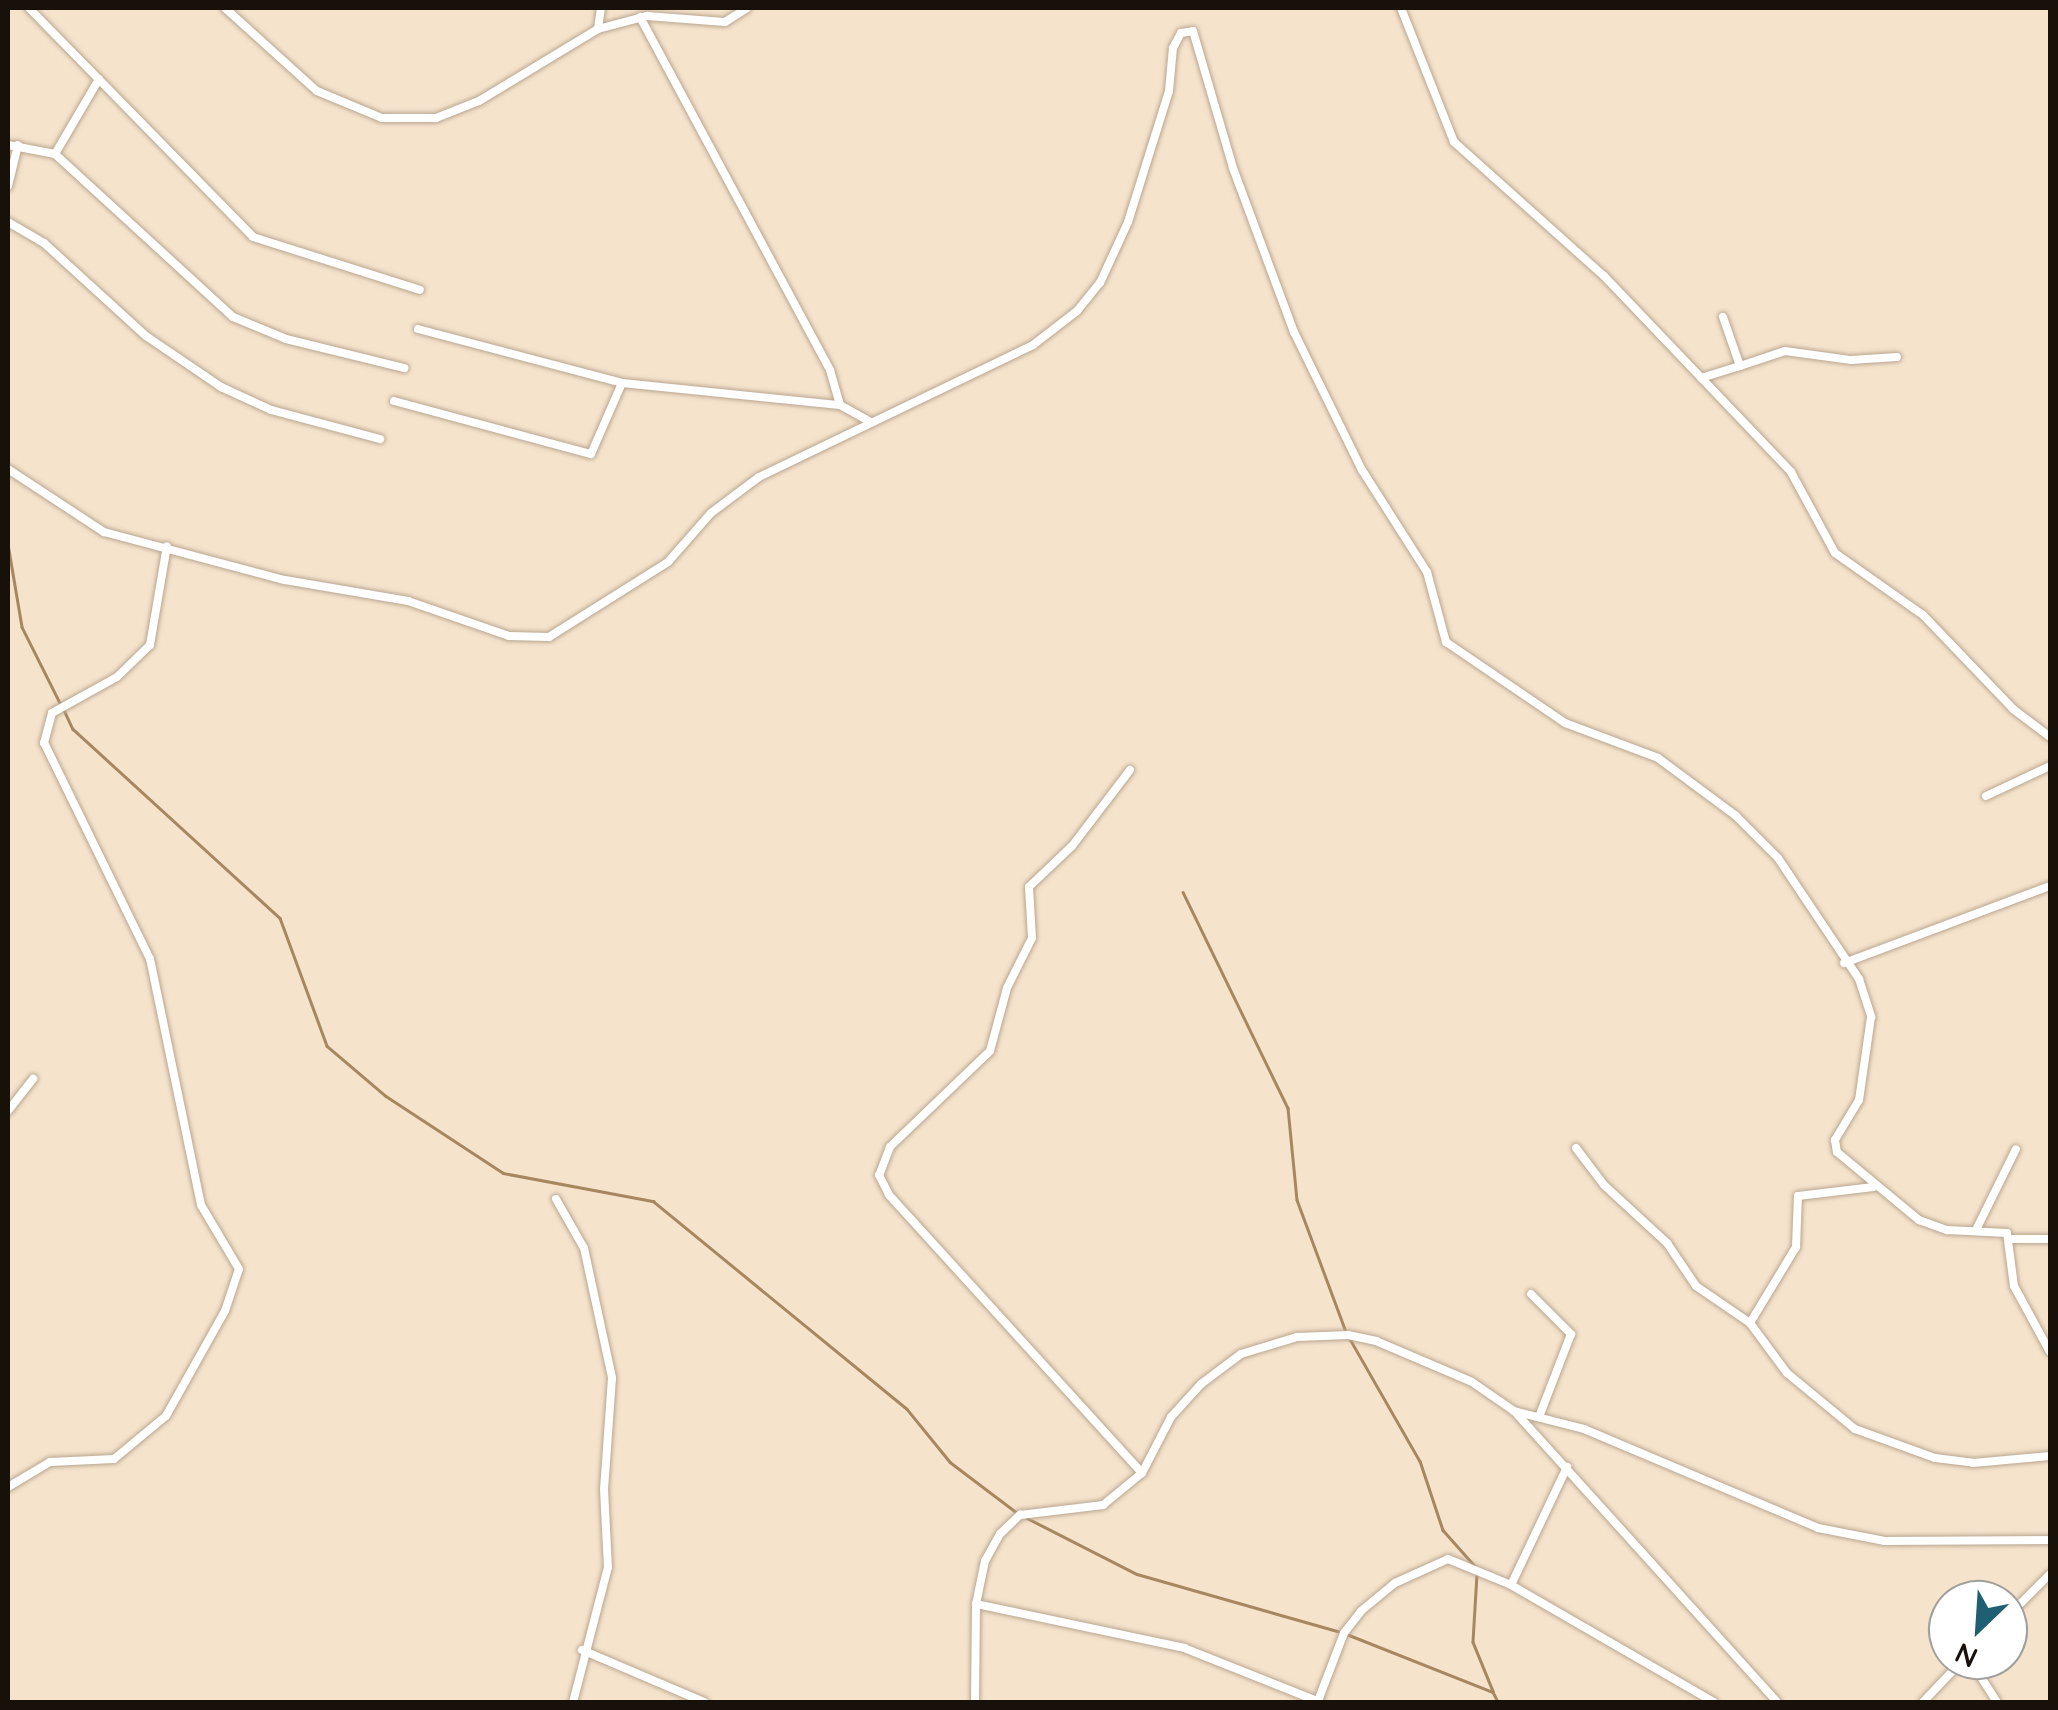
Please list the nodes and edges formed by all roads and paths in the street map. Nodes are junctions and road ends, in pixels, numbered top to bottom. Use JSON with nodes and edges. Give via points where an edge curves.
{"nodes":[{"id":1,"x":29,"y":8,"type":"edge"},
{"id":2,"x":225,"y":8,"type":"edge"},
{"id":3,"x":602,"y":8,"type":"edge"},
{"id":4,"x":746,"y":8,"type":"edge"},
{"id":5,"x":1401,"y":8,"type":"edge"},
{"id":6,"x":640,"y":17,"type":"junction"},
{"id":7,"x":598,"y":28,"type":"junction"},
{"id":8,"x":99,"y":79,"type":"junction"},
{"id":9,"x":12,"y":145,"type":"edge"},
{"id":10,"x":55,"y":154,"type":"junction"},
{"id":11,"x":8,"y":186,"type":"edge"},
{"id":12,"x":8,"y":222,"type":"edge"},
{"id":13,"x":420,"y":290,"type":"dead end"},
{"id":14,"x":1723,"y":317,"type":"dead end"},
{"id":15,"x":418,"y":328,"type":"dead end"},
{"id":16,"x":1897,"y":356,"type":"dead end"},
{"id":17,"x":1740,"y":366,"type":"junction"},
{"id":18,"x":404,"y":368,"type":"dead end"},
{"id":19,"x":1700,"y":378,"type":"junction"},
{"id":20,"x":622,"y":383,"type":"junction"},
{"id":21,"x":394,"y":401,"type":"dead end"},
{"id":22,"x":840,"y":405,"type":"junction"},
{"id":23,"x":869,"y":421,"type":"junction"},
{"id":24,"x":380,"y":439,"type":"dead end"},
{"id":25,"x":8,"y":469,"type":"edge"},
{"id":26,"x":167,"y":546,"type":"junction"},
{"id":27,"x":2050,"y":737,"type":"edge"},
{"id":28,"x":2050,"y":766,"type":"edge"},
{"id":29,"x":1130,"y":770,"type":"dead end"},
{"id":30,"x":1986,"y":796,"type":"dead end"},
{"id":31,"x":2050,"y":886,"type":"edge"},
{"id":32,"x":1844,"y":962,"type":"junction"},
{"id":33,"x":33,"y":1079,"type":"dead end"},
{"id":34,"x":8,"y":1111,"type":"edge"},
{"id":35,"x":1576,"y":1148,"type":"dead end"},
{"id":36,"x":2016,"y":1149,"type":"dead end"},
{"id":37,"x":1873,"y":1187,"type":"junction"},
{"id":38,"x":556,"y":1199,"type":"dead end"},
{"id":39,"x":1976,"y":1230,"type":"junction"},
{"id":40,"x":2013,"y":1239,"type":"junction"},
{"id":41,"x":2050,"y":1240,"type":"edge"},
{"id":42,"x":1531,"y":1294,"type":"dead end"},
{"id":43,"x":1750,"y":1323,"type":"junction"},
{"id":44,"x":2050,"y":1352,"type":"edge"},
{"id":45,"x":1514,"y":1411,"type":"junction"},
{"id":46,"x":1539,"y":1417,"type":"junction"},
{"id":47,"x":2050,"y":1456,"type":"edge"},
{"id":48,"x":1568,"y":1467,"type":"junction"},
{"id":49,"x":1142,"y":1474,"type":"junction"},
{"id":50,"x":8,"y":1488,"type":"edge"},
{"id":51,"x":2050,"y":1540,"type":"edge"},
{"id":52,"x":2050,"y":1574,"type":"edge"},
{"id":53,"x":1511,"y":1585,"type":"junction"},
{"id":54,"x":981,"y":1587,"type":"junction"},
{"id":55,"x":2028,"y":1596,"type":"edge"},
{"id":56,"x":976,"y":1604,"type":"junction"},
{"id":57,"x":998,"y":1604,"type":"junction"},
{"id":58,"x":582,"y":1650,"type":"junction"},
{"id":59,"x":1946,"y":1680,"type":"edge"},
{"id":60,"x":1981,"y":1680,"type":"edge"},
{"id":61,"x":573,"y":1702,"type":"edge"},
{"id":62,"x":704,"y":1702,"type":"edge"},
{"id":63,"x":975,"y":1702,"type":"edge"},
{"id":64,"x":1319,"y":1702,"type":"edge"},
{"id":65,"x":1714,"y":1702,"type":"edge"},
{"id":66,"x":1778,"y":1702,"type":"edge"},
{"id":67,"x":1923,"y":1702,"type":"edge"},
{"id":68,"x":1997,"y":1702,"type":"edge"}],
"edges":[{"from":1,"to":8,"type":"street"},
{"from":2,"to":7,"type":"street","via":[[317,92],[382,118],[436,118],[479,101]]},
{"from":3,"to":7,"type":"street"},
{"from":4,"to":6,"type":"street","via":[[715,23]]},
{"from":5,"to":19,"type":"street","via":[[1454,142],[1604,276]]},
{"from":6,"to":7,"type":"street"},
{"from":6,"to":22,"type":"street","via":[[830,370]]},
{"from":8,"to":10,"type":"street"},
{"from":8,"to":13,"type":"street","via":[[253,238]]},
{"from":9,"to":10,"type":"street"},
{"from":9,"to":11,"type":"street"},
{"from":10,"to":18,"type":"street","via":[[234,317],[286,339]]},
{"from":12,"to":24,"type":"street","via":[[44,243],[146,336],[220,387],[271,410]]},
{"from":14,"to":17,"type":"street"},
{"from":15,"to":20,"type":"street"},
{"from":16,"to":17,"type":"street","via":[[1851,360],[1785,351]]},
{"from":17,"to":19,"type":"street"},
{"from":19,"to":27,"type":"street","via":[[1791,472],[1835,553],[1923,615],[2008,704]]},
{"from":20,"to":21,"type":"street","via":[[590,454]]},
{"from":20,"to":22,"type":"street"},
{"from":22,"to":23,"type":"street"},
{"from":23,"to":26,"type":"street","via":[[856,434],[759,477],[711,514],[668,562],[549,636],[509,636],[408,600],[274,578]]},
{"from":23,"to":32,"type":"street","via":[[1033,344],[1091,298],[1145,174],[1169,90],[1173,48],[1181,33],[1193,31],[1233,168],[1301,351],[1383,506],[1427,572],[1446,642],[1565,723],[1658,758],[1736,816],[1799,884]]},
{"from":25,"to":26,"type":"street","via":[[104,532]]},
{"from":26,"to":50,"type":"street","via":[[150,645],[117,677],[52,713],[44,743],[150,959],[201,1205],[239,1269],[225,1311],[166,1416],[114,1459],[50,1462]]},
{"from":28,"to":30,"type":"street"},
{"from":29,"to":49,"type":"street","via":[[1072,846],[1029,887],[1032,938],[1007,988],[990,1051],[890,1147],[878,1175]]},
{"from":31,"to":32,"type":"street"},
{"from":32,"to":37,"type":"street","via":[[1859,979],[1871,1017],[1858,1100],[1835,1148]]},
{"from":33,"to":34,"type":"street"},
{"from":35,"to":43,"type":"street","via":[[1604,1185],[1656,1231],[1696,1286]]},
{"from":36,"to":39,"type":"street"},
{"from":37,"to":39,"type":"street","via":[[1934,1226]]},
{"from":37,"to":43,"type":"street","via":[[1798,1196],[1796,1247]]},
{"from":38,"to":58,"type":"street","via":[[584,1248],[612,1378],[604,1489],[608,1568],[602,1610]]},
{"from":39,"to":40,"type":"street","via":[[2002,1230]]},
{"from":40,"to":41,"type":"street"},
{"from":40,"to":44,"type":"street","via":[[2014,1286]]},
{"from":42,"to":46,"type":"street","via":[[1571,1334]]},
{"from":43,"to":47,"type":"street","via":[[1787,1373],[1827,1410],[1878,1440],[1973,1463]]},
{"from":45,"to":46,"type":"street"},
{"from":45,"to":48,"type":"street"},
{"from":45,"to":49,"type":"street","via":[[1472,1382],[1376,1341],[1348,1334],[1297,1337],[1241,1354],[1201,1384],[1172,1417]]},
{"from":46,"to":51,"type":"street","via":[[1584,1428],[1818,1528],[1885,1541]]},
{"from":48,"to":53,"type":"street"},
{"from":48,"to":66,"type":"street"},
{"from":49,"to":54,"type":"street","via":[[1089,1510],[1020,1515],[990,1548]]},
{"from":52,"to":55,"type":"street"},
{"from":53,"to":64,"type":"street","via":[[1448,1559],[1404,1577],[1344,1633]]},
{"from":53,"to":65,"type":"street"},
{"from":54,"to":56,"type":"street"},
{"from":54,"to":57,"type":"street"},
{"from":56,"to":57,"type":"street"},
{"from":56,"to":63,"type":"street"},
{"from":57,"to":64,"type":"street","via":[[1184,1648]]},
{"from":58,"to":61,"type":"street"},
{"from":58,"to":62,"type":"street"},
{"from":59,"to":67,"type":"street"},
{"from":60,"to":68,"type":"street"}]}
